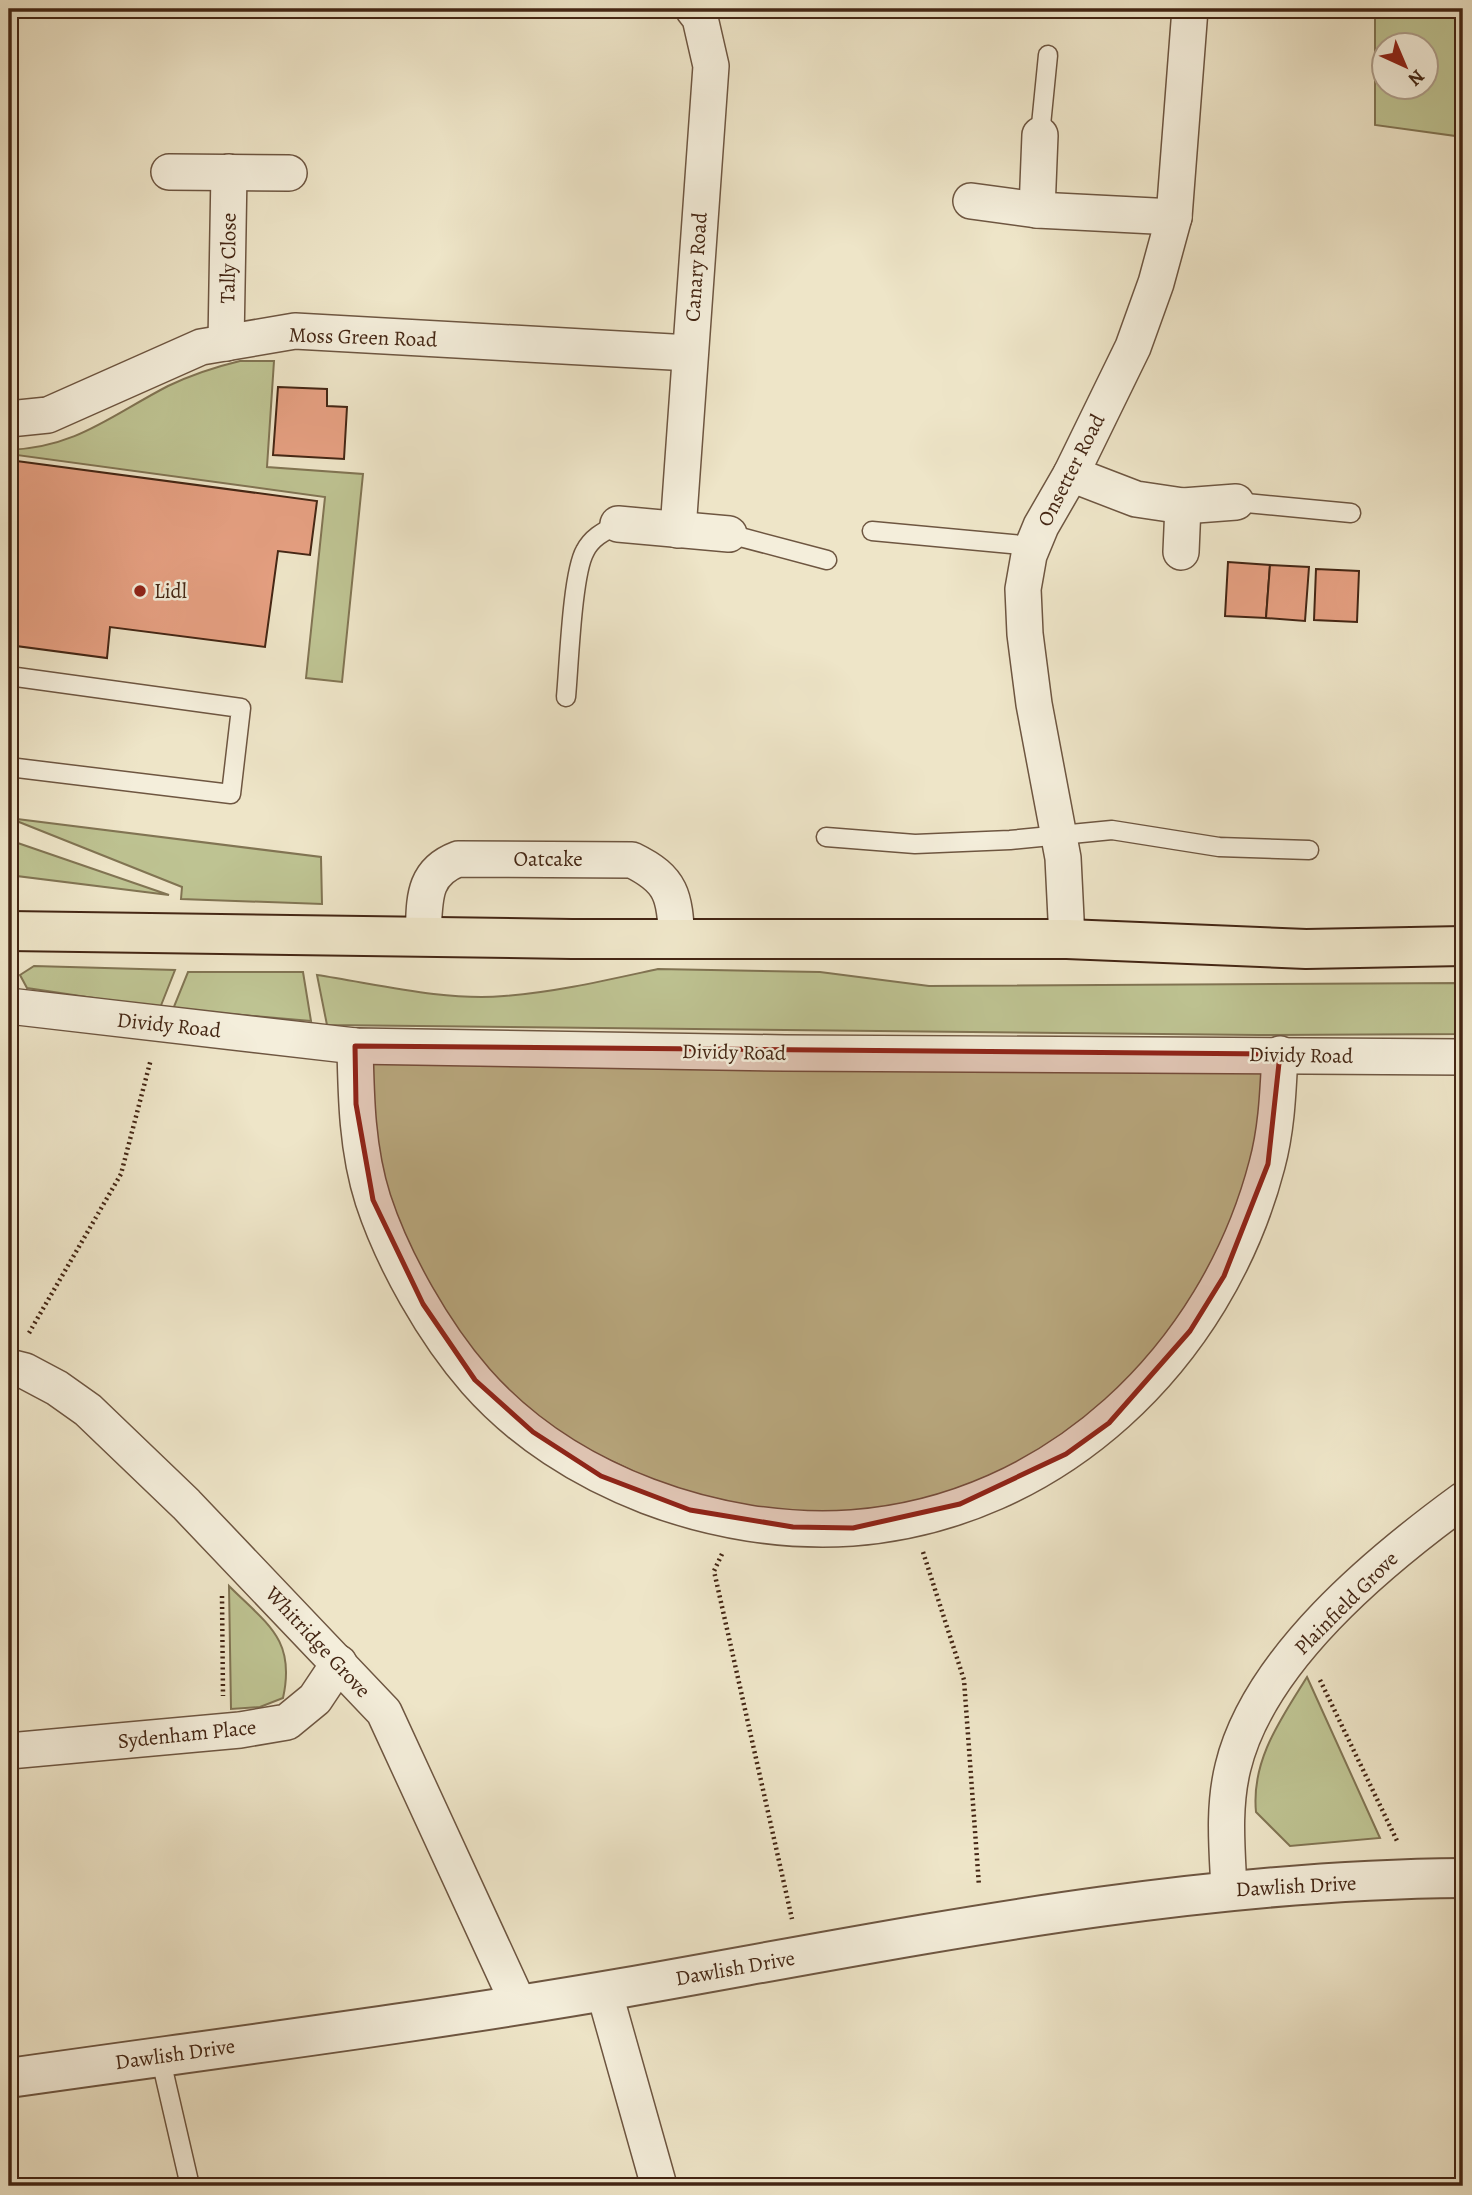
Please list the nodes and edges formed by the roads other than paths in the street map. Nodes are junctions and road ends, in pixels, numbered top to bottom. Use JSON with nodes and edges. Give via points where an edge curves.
{"nodes":[{"id":1,"x":693,"y":9,"type":"edge"},
{"id":2,"x":1190,"y":9,"type":"edge"},
{"id":3,"x":1048,"y":55,"type":"dead end"},
{"id":4,"x":1040,"y":135,"type":"joint"},
{"id":5,"x":169,"y":172,"type":"dead end"},
{"id":6,"x":229,"y":172,"type":"junction"},
{"id":7,"x":289,"y":173,"type":"dead end"},
{"id":8,"x":971,"y":201,"type":"dead end"},
{"id":9,"x":1037,"y":210,"type":"junction"},
{"id":10,"x":1174,"y":217,"type":"junction"},
{"id":11,"x":226,"y":343,"type":"junction"},
{"id":12,"x":690,"y":353,"type":"junction"},
{"id":13,"x":9,"y":419,"type":"edge"},
{"id":14,"x":1071,"y":474,"type":"junction"},
{"id":15,"x":1236,"y":502,"type":"joint"},
{"id":16,"x":1183,"y":506,"type":"junction"},
{"id":17,"x":1351,"y":513,"type":"dead end"},
{"id":18,"x":618,"y":524,"type":"joint"},
{"id":19,"x":678,"y":530,"type":"junction"},
{"id":20,"x":872,"y":531,"type":"dead end"},
{"id":21,"x":729,"y":534,"type":"joint"},
{"id":22,"x":1033,"y":546,"type":"junction"},
{"id":23,"x":1181,"y":552,"type":"dead end"},
{"id":24,"x":827,"y":560,"type":"dead end"},
{"id":25,"x":9,"y":676,"type":"edge"},
{"id":26,"x":566,"y":697,"type":"dead end"},
{"id":27,"x":9,"y":767,"type":"edge"},
{"id":28,"x":1059,"y":835,"type":"junction"},
{"id":29,"x":826,"y":837,"type":"dead end"},
{"id":30,"x":1309,"y":850,"type":"dead end"},
{"id":31,"x":9,"y":931,"type":"edge"},
{"id":32,"x":423,"y":937,"type":"junction"},
{"id":33,"x":677,"y":939,"type":"junction"},
{"id":34,"x":1067,"y":939,"type":"junction"},
{"id":35,"x":1463,"y":946,"type":"edge"},
{"id":36,"x":9,"y":1006,"type":"edge"},
{"id":37,"x":355,"y":1046,"type":"junction"},
{"id":38,"x":1280,"y":1054,"type":"junction"},
{"id":39,"x":1463,"y":1057,"type":"edge"},
{"id":40,"x":9,"y":1367,"type":"edge"},
{"id":41,"x":1459,"y":1511,"type":"edge"},
{"id":42,"x":339,"y":1663,"type":"junction"},
{"id":43,"x":9,"y":1751,"type":"edge"},
{"id":44,"x":1463,"y":1878,"type":"edge"},
{"id":45,"x":1229,"y":1889,"type":"junction"},
{"id":46,"x":604,"y":1991,"type":"junction"},
{"id":47,"x":519,"y":2005,"type":"junction"},
{"id":48,"x":160,"y":2056,"type":"junction"},
{"id":49,"x":9,"y":2077,"type":"edge"},
{"id":50,"x":190,"y":2186,"type":"edge"},
{"id":51,"x":659,"y":2186,"type":"edge"}],
"edges":[{"from":1,"to":12,"type":"street","name":"Canary Road","via":[[701,18],[711,66]]},
{"from":2,"to":10,"type":"street","name":"Onsetter Road"},
{"from":3,"to":4,"type":"lane"},
{"from":4,"to":9,"type":"street"},
{"from":5,"to":6,"type":"street"},
{"from":6,"to":7,"type":"street"},
{"from":6,"to":11,"type":"street","name":"Tally Close"},
{"from":8,"to":9,"type":"street"},
{"from":9,"to":10,"type":"street"},
{"from":10,"to":14,"type":"street","name":"Onsetter Road","via":[[1133,347]]},
{"from":11,"to":12,"type":"street","name":"Moss Green Road","via":[[295,331]]},
{"from":11,"to":13,"type":"street","name":"Moss Green Road","via":[[201,347],[48,415]]},
{"from":12,"to":19,"type":"street","name":"Canary Road"},
{"from":14,"to":16,"type":"street","via":[[1136,499]]},
{"from":14,"to":22,"type":"street","name":"Onsetter Road"},
{"from":15,"to":16,"type":"street"},
{"from":15,"to":17,"type":"lane"},
{"from":16,"to":23,"type":"street"},
{"from":18,"to":19,"type":"street"},
{"from":18,"to":26,"type":"lane","via":[[598,535],[584,552]]},
{"from":19,"to":21,"type":"street"},
{"from":20,"to":22,"type":"lane"},
{"from":21,"to":24,"type":"lane"},
{"from":22,"to":28,"type":"street","name":"Onsetter Road","via":[[1023,589],[1024,634]]},
{"from":25,"to":27,"type":"lane","via":[[241,708],[231,794]]},
{"from":28,"to":29,"type":"lane","via":[[915,844]]},
{"from":28,"to":30,"type":"lane","via":[[1112,830],[1219,847]]},
{"from":28,"to":34,"type":"street","name":"Onsetter Road"},
{"from":31,"to":32,"type":"main road"},
{"from":32,"to":33,"type":"main road"},
{"from":32,"to":33,"type":"street","name":"Oatcake","via":[[430,881],[440,865],[458,859],[632,860],[668,884]]},
{"from":33,"to":34,"type":"main road"},
{"from":34,"to":35,"type":"main road","via":[[1306,949]]},
{"from":36,"to":37,"type":"street","name":"Dividy Road"},
{"from":37,"to":38,"type":"street","name":"Dividy Road"},
{"from":37,"to":38,"type":"street","via":[[356,1104],[373,1200],[396,1256],[423,1304],[475,1380],[533,1432],[601,1476],[643,1494],[737,1521],[853,1528],[960,1504],[1004,1487],[1066,1454],[1109,1423],[1150,1383],[1224,1276],[1254,1207],[1277,1112]]},
{"from":38,"to":39,"type":"street","name":"Dividy Road"},
{"from":40,"to":42,"type":"street","name":"Whitridge Grove","via":[[57,1388],[88,1410]]},
{"from":41,"to":45,"type":"street","name":"Plainfield Grove","via":[[1395,1553],[1302,1642],[1273,1681],[1233,1766],[1225,1816]]},
{"from":42,"to":43,"type":"street","name":"Sydenham Place","via":[[315,1699],[287,1722]]},
{"from":42,"to":47,"type":"street","name":"Whitridge Grove","via":[[384,1712]]},
{"from":44,"to":45,"type":"street","name":"Dawlish Drive"},
{"from":45,"to":46,"type":"street","name":"Dawlish Drive","via":[[982,1925]]},
{"from":46,"to":47,"type":"street","name":"Dawlish Drive"},
{"from":46,"to":51,"type":"street"},
{"from":47,"to":48,"type":"street","name":"Dawlish Drive"},
{"from":48,"to":49,"type":"street","name":"Dawlish Drive"},
{"from":48,"to":50,"type":"lane"}]}
